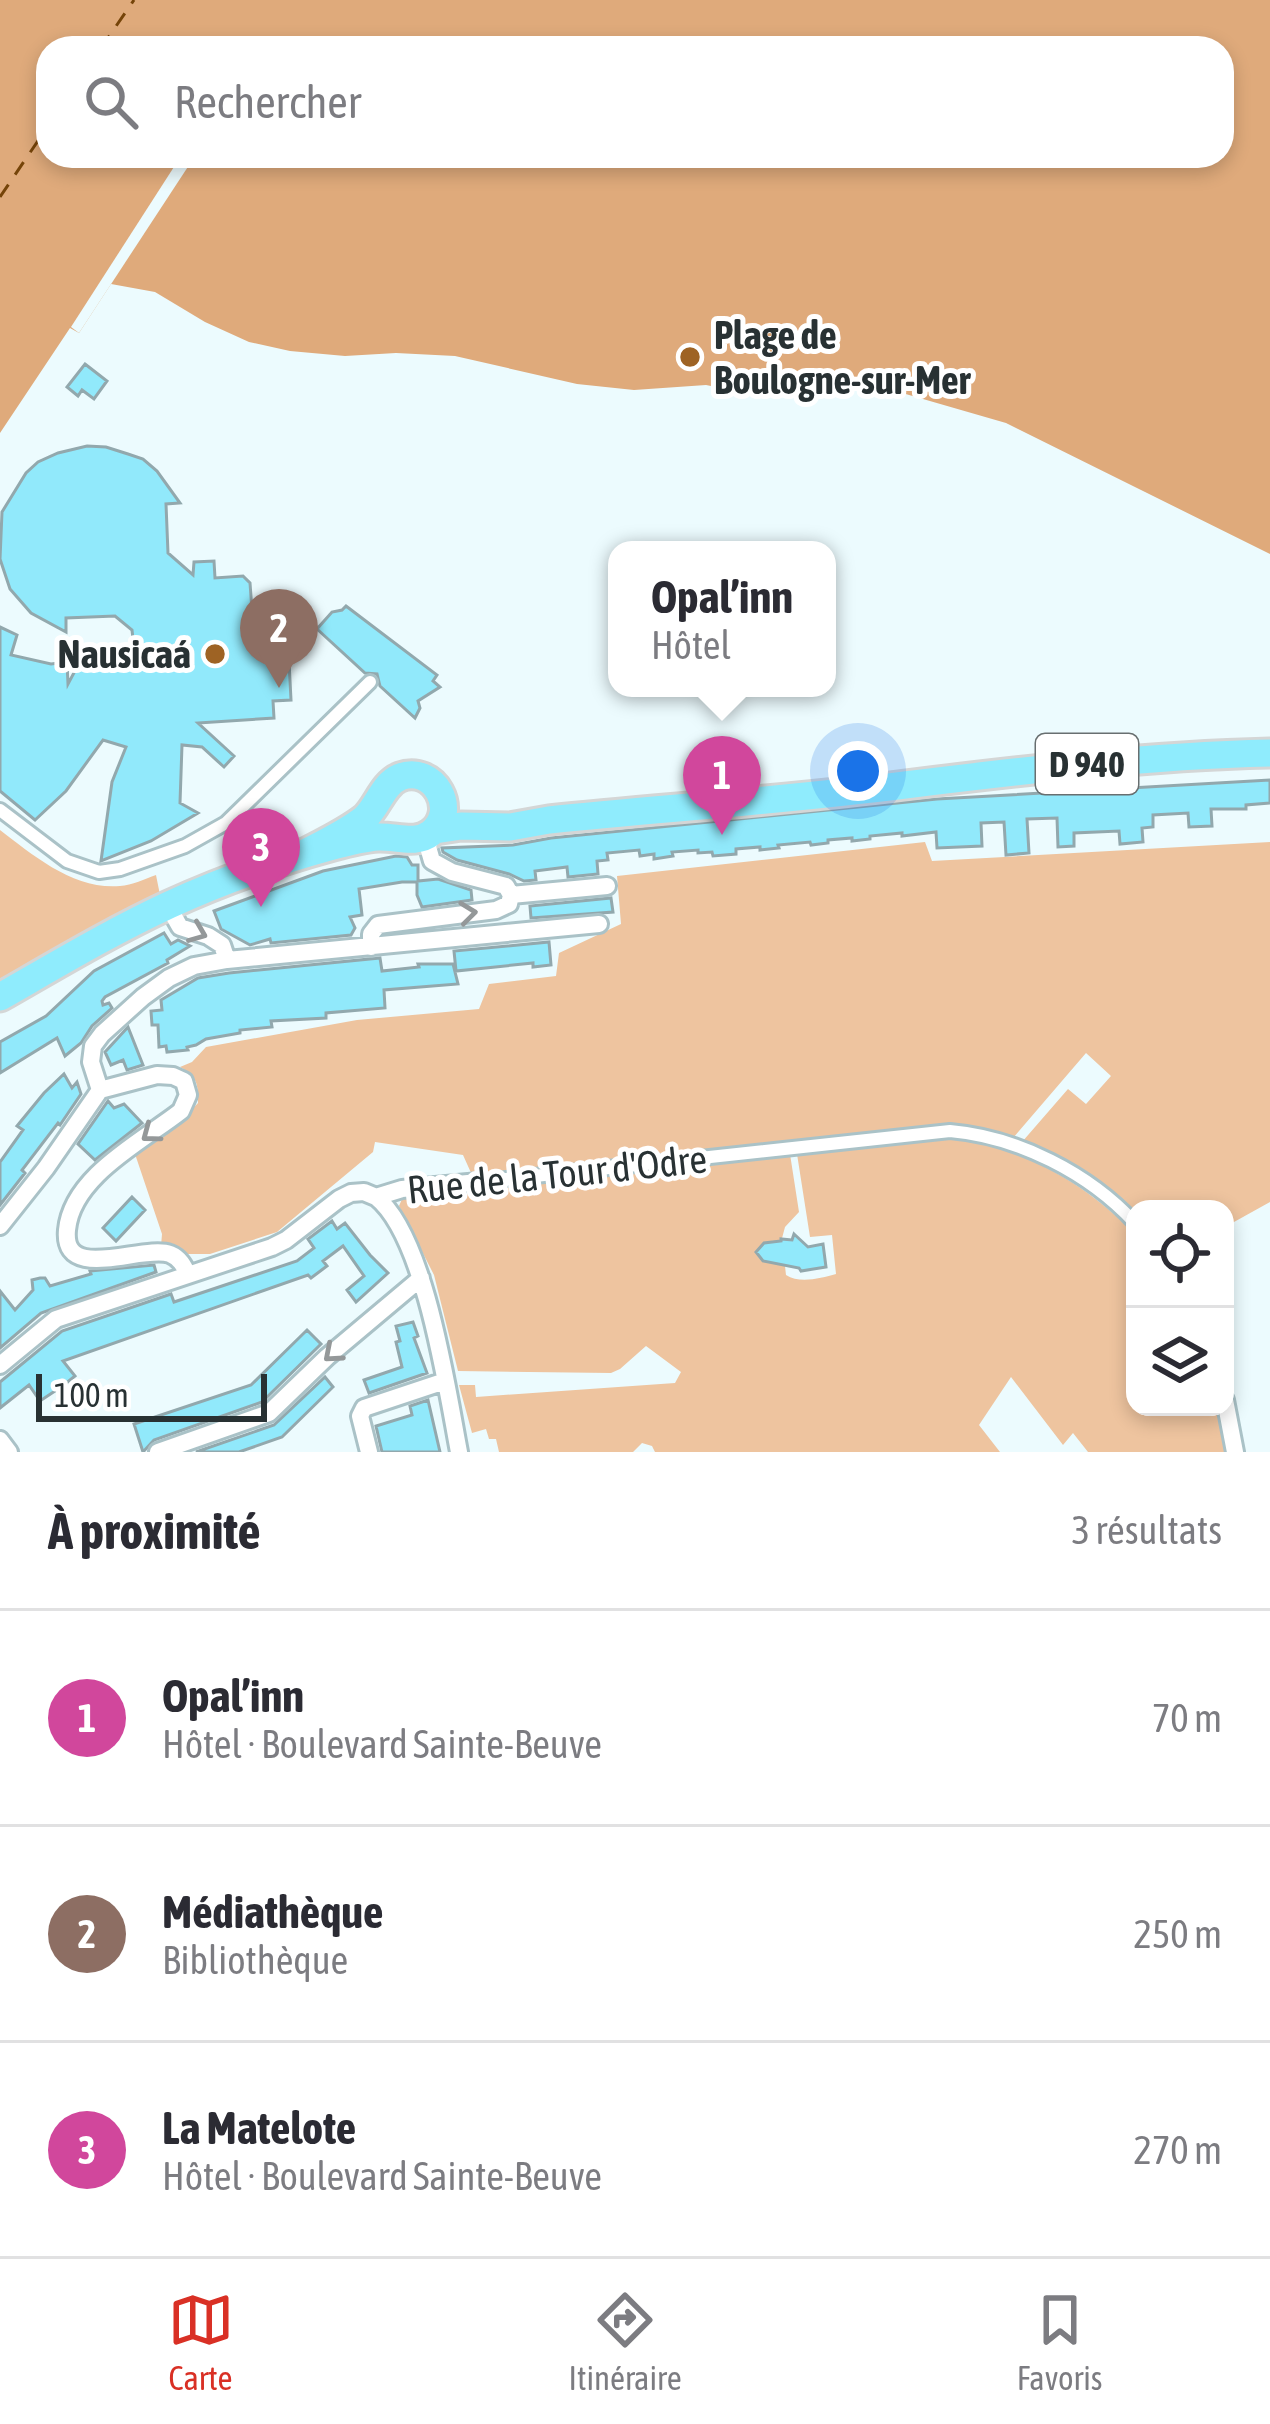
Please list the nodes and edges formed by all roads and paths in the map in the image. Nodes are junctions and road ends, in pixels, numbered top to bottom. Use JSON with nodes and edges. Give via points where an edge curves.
{"nodes":[{"id":1,"x":370,"y":682,"type":"dead end"},
{"id":2,"x":1270,"y":753,"type":"edge"},
{"id":3,"x":1270,"y":766,"type":"edge"},
{"id":4,"x":904,"y":785,"type":"junction"},
{"id":5,"x":441,"y":794,"type":"junction"},
{"id":6,"x":381,"y":798,"type":"junction"},
{"id":7,"x":0,"y":810,"type":"edge"},
{"id":8,"x":549,"y":820,"type":"junction"},
{"id":9,"x":433,"y":831,"type":"junction"},
{"id":10,"x":399,"y":837,"type":"junction"},
{"id":11,"x":302,"y":855,"type":"junction"},
{"id":12,"x":607,"y":886,"type":"dead end"},
{"id":13,"x":511,"y":895,"type":"junction"},
{"id":14,"x":168,"y":905,"type":"junction"},
{"id":15,"x":598,"y":924,"type":"dead end"},
{"id":16,"x":371,"y":947,"type":"junction"},
{"id":17,"x":227,"y":960,"type":"junction"},
{"id":18,"x":0,"y":997,"type":"edge"},
{"id":19,"x":100,"y":1090,"type":"junction"},
{"id":20,"x":479,"y":1182,"type":"joint"},
{"id":21,"x":376,"y":1197,"type":"junction"},
{"id":22,"x":1126,"y":1215,"type":"edge"},
{"id":23,"x":0,"y":1226,"type":"edge"},
{"id":24,"x":188,"y":1275,"type":"junction"},
{"id":25,"x":421,"y":1278,"type":"junction"},
{"id":26,"x":0,"y":1365,"type":"edge"},
{"id":27,"x":445,"y":1381,"type":"junction"},
{"id":28,"x":1228,"y":1416,"type":"edge"},
{"id":29,"x":0,"y":1440,"type":"edge"},
{"id":30,"x":9,"y":1452,"type":"edge"},
{"id":31,"x":158,"y":1452,"type":"edge"},
{"id":32,"x":369,"y":1452,"type":"edge"},
{"id":33,"x":459,"y":1452,"type":"edge"},
{"id":34,"x":1235,"y":1452,"type":"edge"}],
"edges":[{"from":1,"to":7,"type":"street","via":[[226,823],[164,854],[99,872],[67,860]]},
{"from":2,"to":4,"type":"main road","number":"D 940"},
{"from":3,"to":4,"type":"main road","number":"D 940"},
{"from":4,"to":8,"type":"main road","number":"D 940"},
{"from":5,"to":6,"type":"main road","via":[[411,775],[392,782]]},
{"from":5,"to":8,"type":"main road","number":"D 940","via":[[485,813]]},
{"from":5,"to":9,"type":"main road"},
{"from":6,"to":10,"type":"main road","via":[[382,821]]},
{"from":6,"to":11,"type":"main road","via":[[358,823]]},
{"from":8,"to":9,"type":"main road","number":"D 940"},
{"from":9,"to":10,"type":"main road"},
{"from":9,"to":13,"type":"street","via":[[434,863]]},
{"from":10,"to":11,"type":"main road"},
{"from":11,"to":14,"type":"main road"},
{"from":12,"to":13,"type":"street"},
{"from":16,"to":13,"type":"street","one_way":true,"via":[[378,925],[502,909]]},
{"from":14,"to":17,"type":"street","one_way":true,"via":[[180,927],[223,945]]},
{"from":14,"to":18,"type":"main road"},
{"from":15,"to":16,"type":"street"},
{"from":16,"to":17,"type":"street"},
{"from":17,"to":19,"type":"street","via":[[169,978],[102,1034],[91,1062]]},
{"from":19,"to":23,"type":"street"},
{"from":19,"to":24,"type":"street","one_way":true,"via":[[165,1075],[184,1081],[188,1095],[181,1111],[89,1182],[71,1213],[69,1246],[92,1260],[166,1253]]},
{"from":20,"to":21,"type":"street","name":"Rue de la Tour d'Odre"},
{"from":20,"to":22,"type":"street","name":"Rue de la Tour d'Odre","via":[[950,1131],[1056,1164]]},
{"from":21,"to":24,"type":"street","name":"Rue de la Tour d'Odre","via":[[345,1195],[279,1244]]},
{"from":21,"to":25,"type":"street"},
{"from":24,"to":26,"type":"street","name":"Rue de la Tour d'Odre","via":[[56,1319]]},
{"from":25,"to":27,"type":"street"},
{"from":25,"to":31,"type":"street","one_way":true,"via":[[269,1413]]},
{"from":27,"to":32,"type":"street","via":[[362,1409]]},
{"from":27,"to":33,"type":"street"},
{"from":28,"to":34,"type":"street"},
{"from":29,"to":30,"type":"street"}]}
